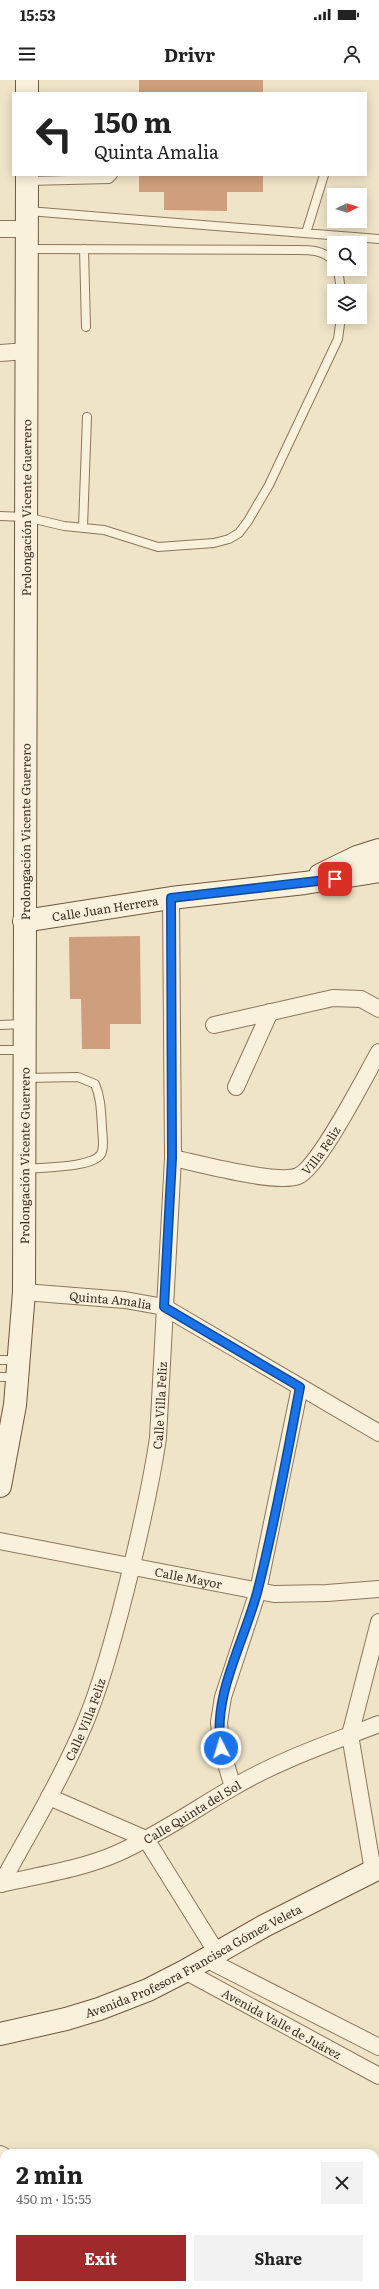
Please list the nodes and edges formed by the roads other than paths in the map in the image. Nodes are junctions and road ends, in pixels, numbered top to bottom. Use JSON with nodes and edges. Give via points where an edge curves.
{"nodes":[{"id":1,"x":27,"y":80,"type":"edge"},
{"id":2,"x":27,"y":92,"type":"edge"},
{"id":3,"x":112,"y":176,"type":"edge"},
{"id":4,"x":324,"y":176,"type":"edge"},
{"id":5,"x":27,"y":178,"type":"edge"},
{"id":6,"x":86,"y":178,"type":"edge"},
{"id":7,"x":0,"y":229,"type":"edge"},
{"id":8,"x":27,"y":230,"type":"junction"},
{"id":9,"x":306,"y":233,"type":"junction"},
{"id":10,"x":379,"y":239,"type":"edge"},
{"id":11,"x":84,"y":249,"type":"junction"},
{"id":12,"x":327,"y":254,"type":"edge"},
{"id":13,"x":340,"y":324,"type":"edge"},
{"id":14,"x":86,"y":327,"type":"dead end"},
{"id":15,"x":27,"y":351,"type":"junction"},
{"id":16,"x":0,"y":353,"type":"edge"},
{"id":17,"x":87,"y":417,"type":"dead end"},
{"id":18,"x":0,"y":516,"type":"edge"},
{"id":19,"x":26,"y":518,"type":"junction"},
{"id":20,"x":83,"y":527,"type":"junction"},
{"id":21,"x":379,"y":850,"type":"edge"},
{"id":22,"x":379,"y":871,"type":"edge"},
{"id":23,"x":305,"y":884,"type":"junction"},
{"id":24,"x":171,"y":898,"type":"junction"},
{"id":25,"x":24,"y":921,"type":"junction"},
{"id":26,"x":379,"y":1009,"type":"edge"},
{"id":27,"x":270,"y":1012,"type":"junction"},
{"id":28,"x":0,"y":1024,"type":"edge"},
{"id":29,"x":25,"y":1024,"type":"junction"},
{"id":30,"x":214,"y":1025,"type":"dead end"},
{"id":31,"x":0,"y":1050,"type":"edge"},
{"id":32,"x":25,"y":1050,"type":"junction"},
{"id":33,"x":379,"y":1052,"type":"edge"},
{"id":34,"x":25,"y":1078,"type":"junction"},
{"id":35,"x":236,"y":1087,"type":"dead end"},
{"id":36,"x":172,"y":1158,"type":"junction"},
{"id":37,"x":26,"y":1169,"type":"junction"},
{"id":38,"x":24,"y":1292,"type":"junction"},
{"id":39,"x":164,"y":1307,"type":"junction"},
{"id":40,"x":10,"y":1369,"type":"edge"},
{"id":41,"x":300,"y":1387,"type":"junction"},
{"id":42,"x":379,"y":1433,"type":"edge"},
{"id":43,"x":0,"y":1486,"type":"edge"},
{"id":44,"x":0,"y":1540,"type":"edge"},
{"id":45,"x":132,"y":1566,"type":"junction"},
{"id":46,"x":379,"y":1589,"type":"edge"},
{"id":47,"x":258,"y":1591,"type":"junction"},
{"id":48,"x":379,"y":1622,"type":"edge"},
{"id":49,"x":379,"y":1724,"type":"edge"},
{"id":50,"x":350,"y":1735,"type":"junction"},
{"id":51,"x":233,"y":1787,"type":"junction"},
{"id":52,"x":49,"y":1796,"type":"junction"},
{"id":53,"x":146,"y":1839,"type":"junction"},
{"id":54,"x":376,"y":1870,"type":"edge"},
{"id":55,"x":1,"y":1884,"type":"edge"},
{"id":56,"x":212,"y":1956,"type":"junction"},
{"id":57,"x":185,"y":1971,"type":"junction"},
{"id":58,"x":0,"y":2034,"type":"edge"},
{"id":59,"x":379,"y":2047,"type":"edge"},
{"id":60,"x":379,"y":2076,"type":"edge"}],
"edges":[{"from":1,"to":2,"type":"main road"},
{"from":3,"to":6,"type":"lane","via":[[109,179]]},
{"from":4,"to":9,"type":"lane"},
{"from":5,"to":6,"type":"lane"},
{"from":5,"to":8,"type":"main road","name":"Prolongación Vicente Guerrero"},
{"from":7,"to":8,"type":"street"},
{"from":8,"to":9,"type":"lane"},
{"from":8,"to":11,"type":"lane"},
{"from":8,"to":15,"type":"main road","name":"Prolongación Vicente Guerrero"},
{"from":9,"to":10,"type":"lane"},
{"from":11,"to":12,"type":"lane","via":[[293,250]]},
{"from":11,"to":14,"type":"lane"},
{"from":13,"to":20,"type":"lane","via":[[338,338],[269,485],[239,532],[229,539],[214,543],[158,547],[104,530]]},
{"from":15,"to":16,"type":"street"},
{"from":15,"to":19,"type":"main road","name":"Prolongación Vicente Guerrero"},
{"from":17,"to":20,"type":"lane"},
{"from":18,"to":19,"type":"lane"},
{"from":19,"to":20,"type":"lane"},
{"from":19,"to":25,"type":"main road","name":"Prolongación Vicente Guerrero"},
{"from":21,"to":23,"type":"main road","name":"Calle Juan Herrera","via":[[342,863]]},
{"from":22,"to":23,"type":"main road","name":"Calle Juan Herrera"},
{"from":23,"to":24,"type":"main road","name":"Calle Juan Herrera"},
{"from":24,"to":25,"type":"main road","name":"Calle Juan Herrera"},
{"from":24,"to":36,"type":"street","name":"Calle Villa Feliz"},
{"from":25,"to":29,"type":"main road","name":"Prolongación Vicente Guerrero"},
{"from":26,"to":27,"type":"street","via":[[361,999],[349,997],[333,998]]},
{"from":27,"to":30,"type":"street"},
{"from":27,"to":35,"type":"street"},
{"from":28,"to":29,"type":"lane"},
{"from":29,"to":32,"type":"main road","name":"Prolongación Vicente Guerrero"},
{"from":31,"to":32,"type":"lane"},
{"from":32,"to":34,"type":"main road","name":"Prolongación Vicente Guerrero"},
{"from":33,"to":36,"type":"street","name":"Villa Feliz","via":[[315,1162],[298,1176],[282,1178],[250,1174]]},
{"from":34,"to":37,"type":"main road","name":"Prolongación Vicente Guerrero"},
{"from":34,"to":37,"type":"lane","via":[[78,1077],[95,1084],[101,1107],[103,1144],[101,1154],[95,1160],[84,1164]]},
{"from":36,"to":39,"type":"street","name":"Calle Villa Feliz"},
{"from":37,"to":38,"type":"main road","name":"Prolongación Vicente Guerrero"},
{"from":38,"to":39,"type":"street","name":"Quinta Amalia","via":[[125,1300]]},
{"from":38,"to":40,"type":"main road","name":"Prolongación Vicente Guerrero"},
{"from":39,"to":41,"type":"street","name":"Quinta Amalia"},
{"from":39,"to":45,"type":"street","name":"Calle Villa Feliz","via":[[158,1438],[151,1483]]},
{"from":40,"to":43,"type":"main road","name":"Prolongación Vicente Guerrero"},
{"from":41,"to":42,"type":"street","name":"Quinta Amalia"},
{"from":41,"to":47,"type":"street"},
{"from":44,"to":45,"type":"street","name":"Calle Mayor"},
{"from":45,"to":47,"type":"street","name":"Calle Mayor"},
{"from":45,"to":52,"type":"street","name":"Calle Villa Feliz","via":[[106,1664],[85,1722]]},
{"from":46,"to":47,"type":"street","name":"Calle Mayor","via":[[289,1595]]},
{"from":47,"to":51,"type":"street","via":[[224,1696],[219,1722],[221,1748]]},
{"from":48,"to":50,"type":"street"},
{"from":49,"to":50,"type":"street","name":"Calle Quinta del Sol"},
{"from":50,"to":51,"type":"street","name":"Calle Quinta del Sol","via":[[302,1754]]},
{"from":50,"to":54,"type":"street"},
{"from":51,"to":53,"type":"street","name":"Calle Quinta del Sol"},
{"from":52,"to":53,"type":"street"},
{"from":52,"to":55,"type":"street","name":"Calle Villa Feliz"},
{"from":53,"to":55,"type":"street","name":"Calle Quinta del Sol","via":[[90,1863]]},
{"from":53,"to":56,"type":"street"},
{"from":54,"to":56,"type":"main road","name":"Avenida Profesora Francisca Gómez Veleta","via":[[264,1926]]},
{"from":56,"to":57,"type":"main road","name":"Avenida Profesora Francisca Gómez Veleta"},
{"from":56,"to":59,"type":"street","name":"Avenida Valle de Juárez"},
{"from":57,"to":58,"type":"main road","name":"Avenida Profesora Francisca Gómez Veleta","via":[[148,1990],[99,2009]]},
{"from":57,"to":60,"type":"street","name":"Avenida Valle de Juárez"}]}
